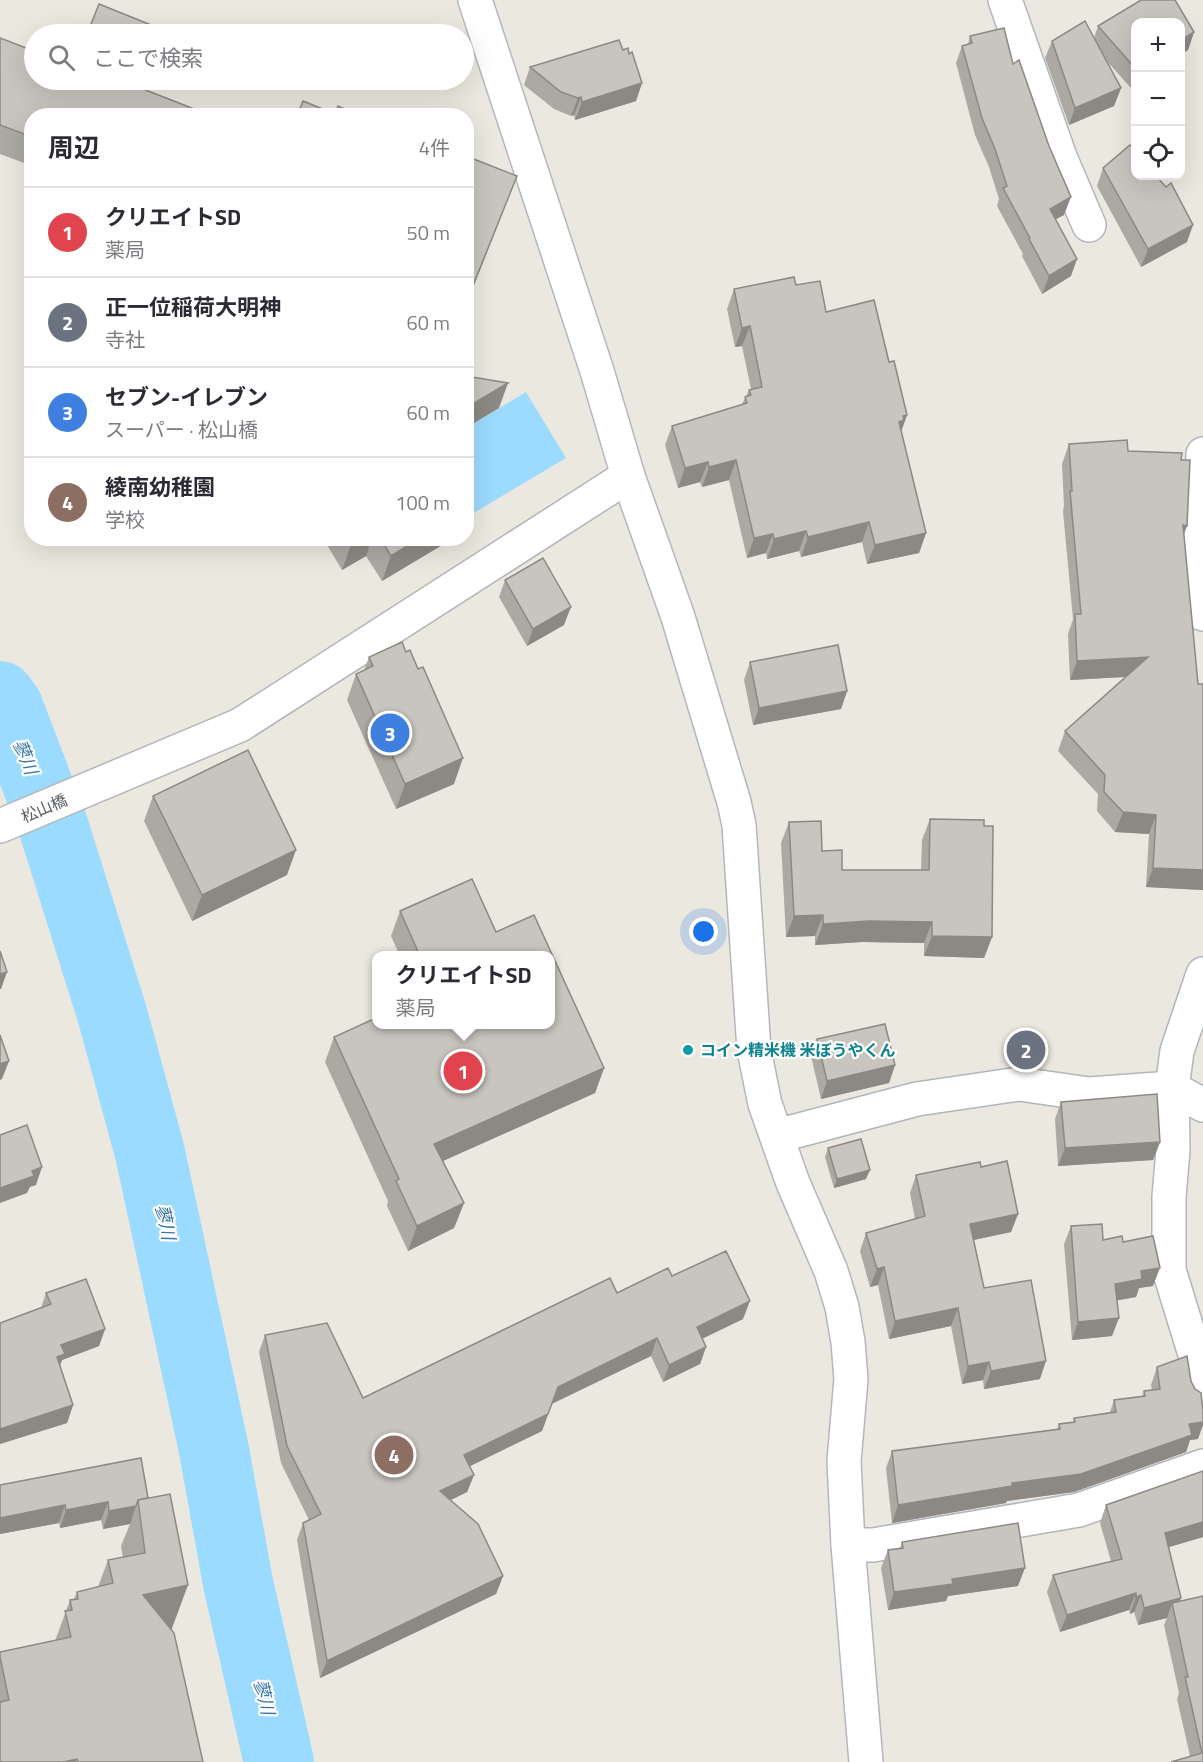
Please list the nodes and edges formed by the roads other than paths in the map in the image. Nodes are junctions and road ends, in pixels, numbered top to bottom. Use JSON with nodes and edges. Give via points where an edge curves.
{"nodes":[{"id":1,"x":475,"y":0,"type":"edge"},
{"id":2,"x":1005,"y":0,"type":"edge"},
{"id":3,"x":1089,"y":225,"type":"dead end"},
{"id":4,"x":1203,"y":454,"type":"edge"},
{"id":5,"x":628,"y":476,"type":"junction"},
{"id":6,"x":1203,"y":614,"type":"edge"},
{"id":7,"x":0,"y":826,"type":"edge"},
{"id":8,"x":1203,"y":974,"type":"edge"},
{"id":9,"x":1172,"y":1088,"type":"junction"},
{"id":10,"x":1203,"y":1105,"type":"edge"},
{"id":11,"x":777,"y":1136,"type":"junction"},
{"id":12,"x":1203,"y":1395,"type":"edge"},
{"id":13,"x":1203,"y":1466,"type":"edge"},
{"id":14,"x":848,"y":1545,"type":"junction"},
{"id":15,"x":866,"y":1762,"type":"edge"}],
"edges":[{"from":1,"to":5,"type":"street","via":[[594,360]]},
{"from":2,"to":3,"type":"street","via":[[1060,157]]},
{"from":4,"to":6,"type":"street","via":[[1198,537]]},
{"from":5,"to":7,"type":"street","name":"松山橋","via":[[240,724]]},
{"from":5,"to":11,"type":"street","via":[[681,627],[734,802],[739,825],[754,1050],[765,1104]]},
{"from":8,"to":9,"type":"street","via":[[1177,1051]]},
{"from":9,"to":10,"type":"street"},
{"from":9,"to":11,"type":"street","via":[[1089,1094],[1019,1084],[916,1099]]},
{"from":9,"to":12,"type":"street","via":[[1169,1270],[1197,1361]]},
{"from":11,"to":14,"type":"street","via":[[842,1307],[851,1379],[844,1461]]},
{"from":13,"to":14,"type":"street","via":[[1079,1510],[873,1545]]},
{"from":14,"to":15,"type":"street"}]}
